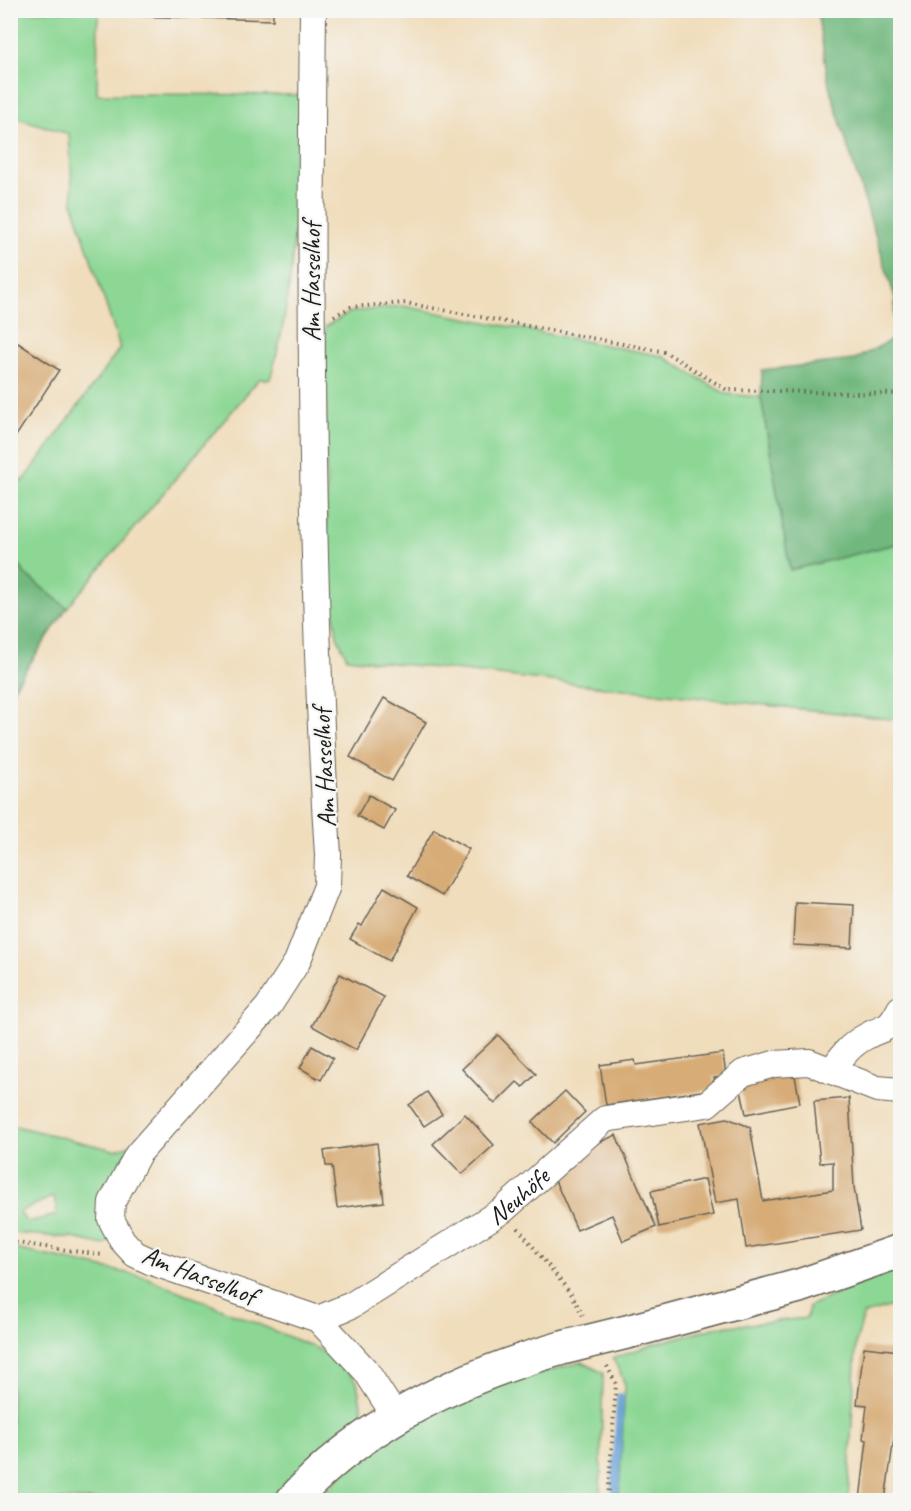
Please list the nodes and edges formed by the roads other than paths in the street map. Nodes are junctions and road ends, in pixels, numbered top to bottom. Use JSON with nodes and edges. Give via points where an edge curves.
{"nodes":[{"id":1,"x":313,"y":10,"type":"edge"},
{"id":2,"x":900,"y":1009,"type":"edge"},
{"id":3,"x":832,"y":1071,"type":"junction"},
{"id":4,"x":900,"y":1091,"type":"edge"},
{"id":5,"x":900,"y":1251,"type":"edge"},
{"id":6,"x":318,"y":1319,"type":"junction"},
{"id":7,"x":395,"y":1416,"type":"junction"},
{"id":8,"x":293,"y":1500,"type":"edge"}],
"edges":[{"from":1,"to":6,"type":"street","name":"Am Hasselhof","via":[[310,329],[314,559],[327,886],[297,962],[268,1007],[138,1155],[112,1202],[111,1219],[135,1254]]},
{"from":2,"to":3,"type":"street","via":[[892,1024],[852,1046]]},
{"from":3,"to":4,"type":"street","name":"Neuhöfe","via":[[877,1089]]},
{"from":3,"to":6,"type":"street","name":"Neuhöfe","via":[[809,1062],[774,1064],[743,1073],[707,1104],[605,1119],[503,1210],[352,1305]]},
{"from":5,"to":7,"type":"street","bridge":true,"via":[[799,1286],[509,1363],[456,1384]]},
{"from":6,"to":7,"type":"street","via":[[366,1371]]},
{"from":7,"to":8,"type":"street","via":[[347,1451]]}]}
